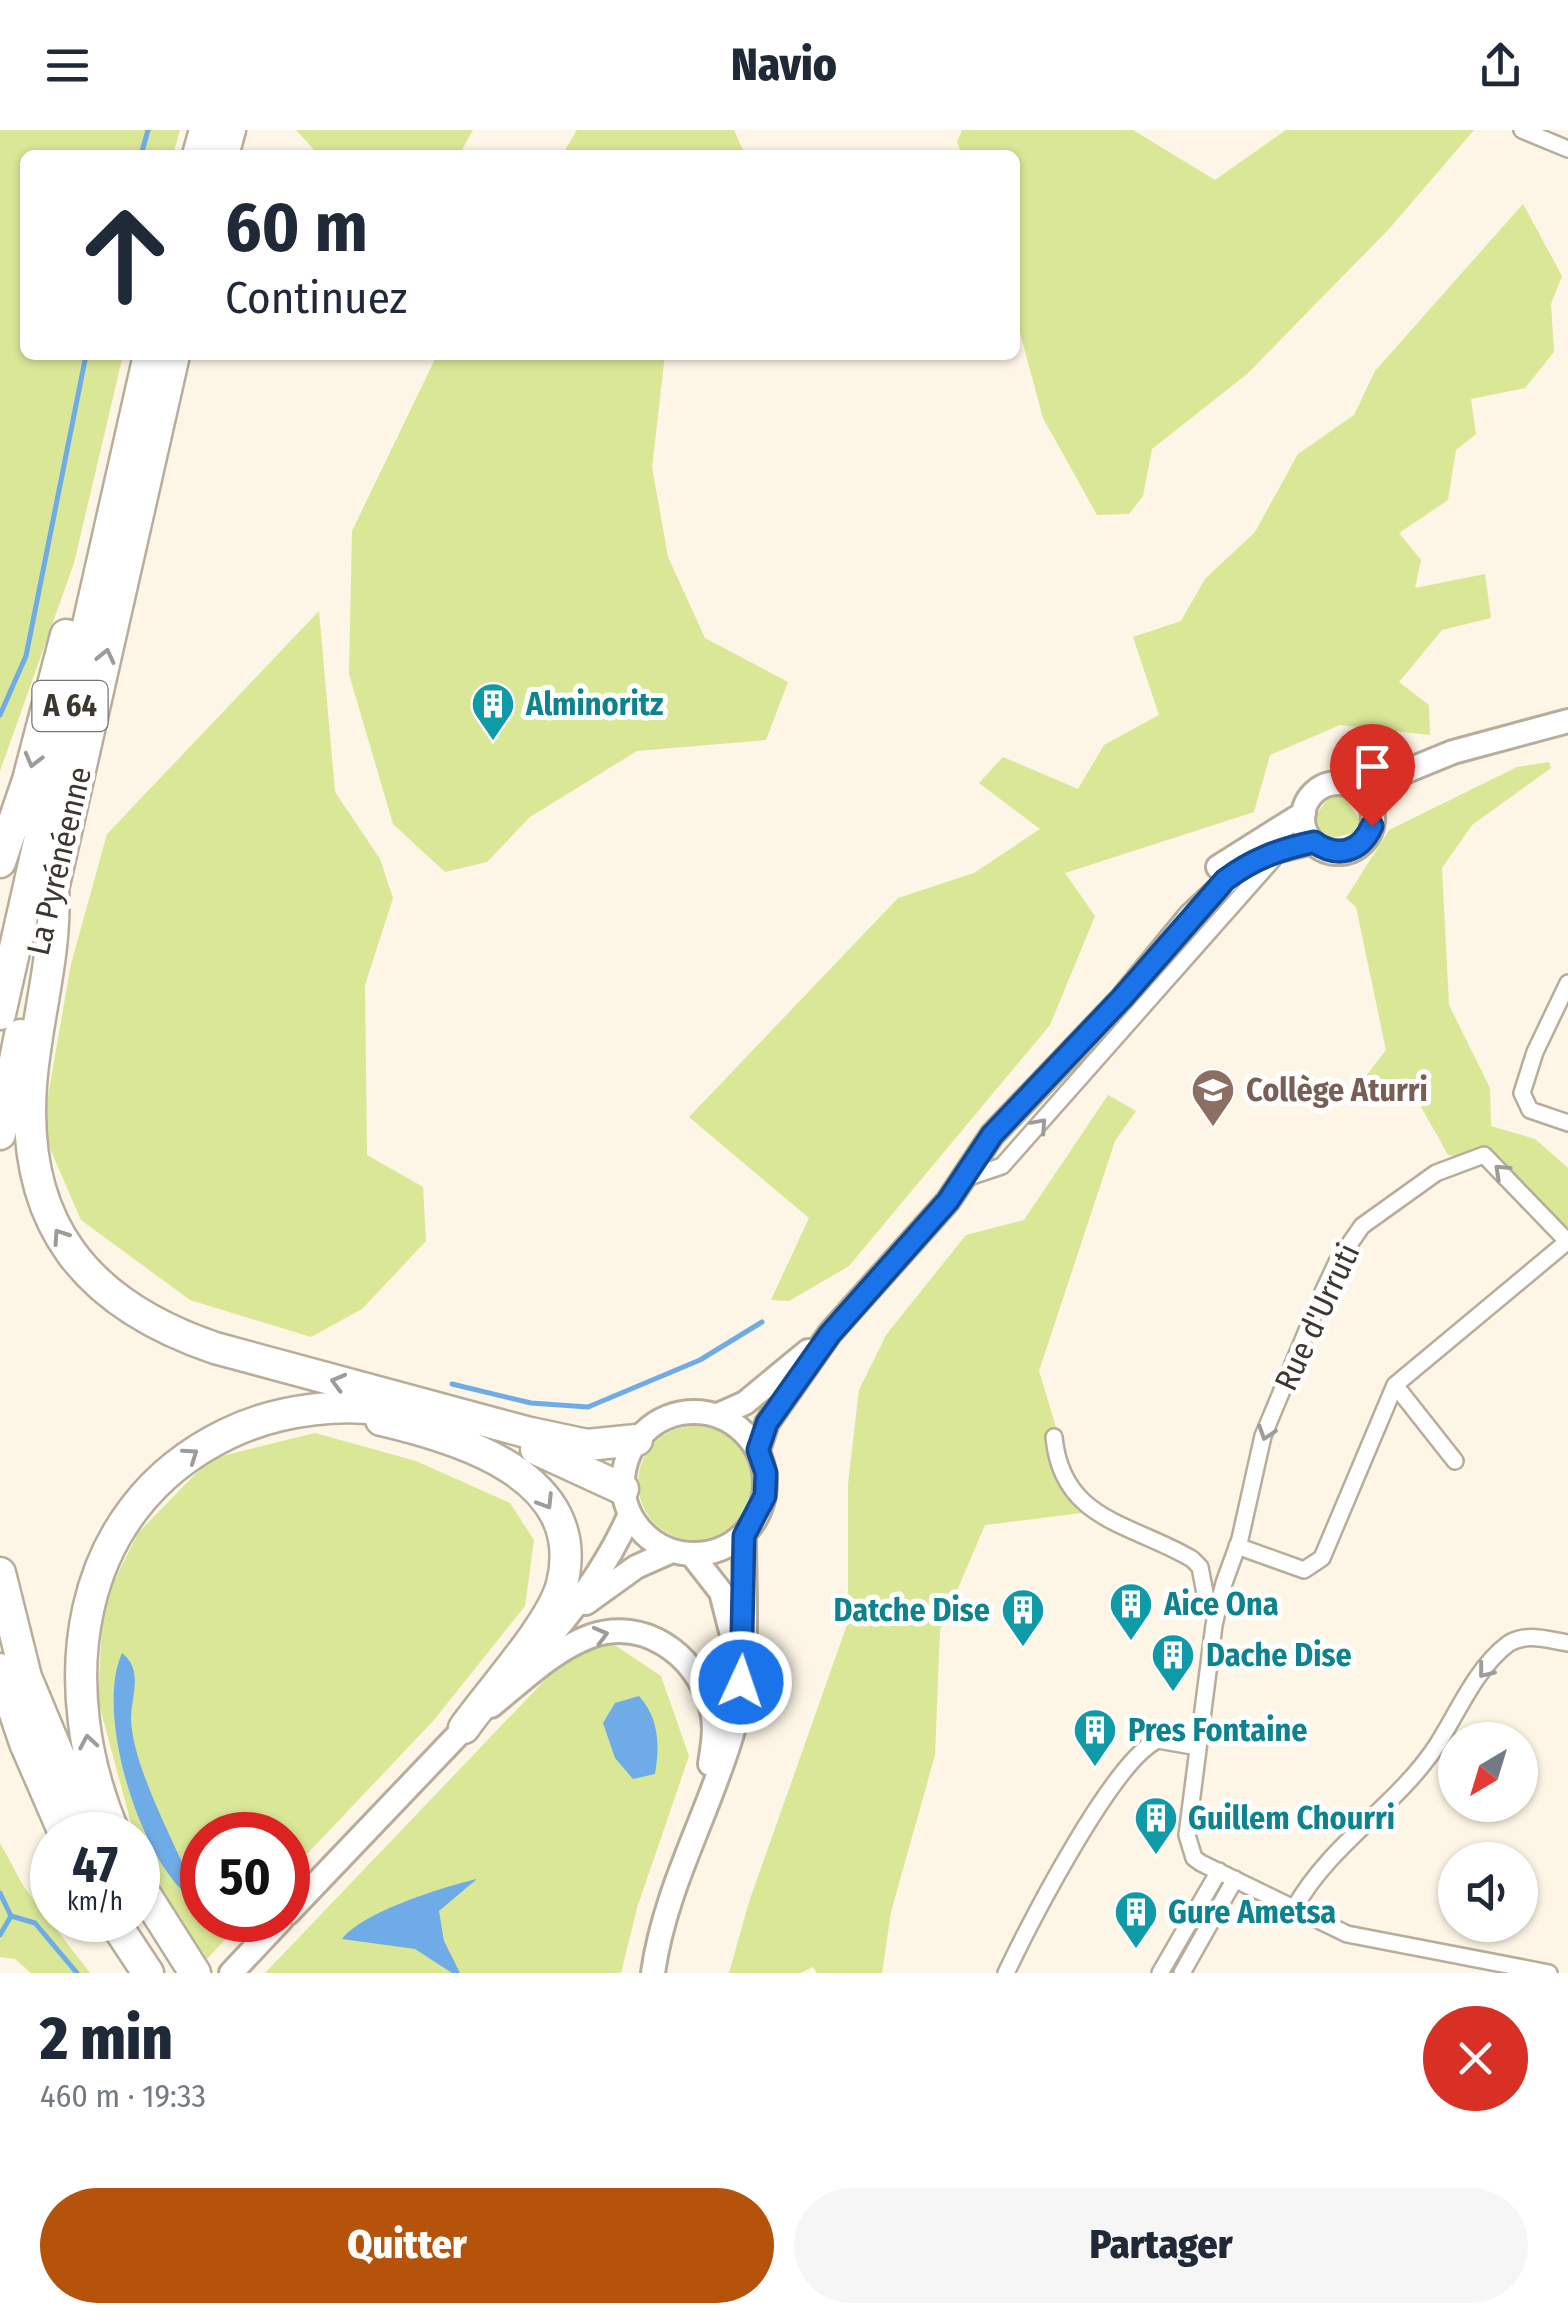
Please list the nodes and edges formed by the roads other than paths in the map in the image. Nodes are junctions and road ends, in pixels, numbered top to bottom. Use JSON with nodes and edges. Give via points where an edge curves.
{"nodes":[{"id":1,"x":1522,"y":130,"type":"edge"},
{"id":2,"x":1568,"y":150,"type":"edge"},
{"id":3,"x":148,"y":360,"type":"edge"},
{"id":4,"x":173,"y":360,"type":"edge"},
{"id":5,"x":138,"y":398,"type":"junction"},
{"id":6,"x":1568,"y":721,"type":"edge"},
{"id":7,"x":1408,"y":773,"type":"junction"},
{"id":8,"x":1360,"y":790,"type":"junction"},
{"id":9,"x":1304,"y":813,"type":"junction"},
{"id":10,"x":1373,"y":815,"type":"junction"},
{"id":11,"x":1314,"y":842,"type":"junction"},
{"id":12,"x":1282,"y":850,"type":"junction"},
{"id":13,"x":0,"y":862,"type":"edge"},
{"id":14,"x":53,"y":887,"type":"junction"},
{"id":15,"x":1568,"y":983,"type":"edge"},
{"id":16,"x":0,"y":1014,"type":"edge"},
{"id":17,"x":1072,"y":1046,"type":"junction"},
{"id":18,"x":1568,"y":1122,"type":"edge"},
{"id":19,"x":0,"y":1134,"type":"edge"},
{"id":20,"x":962,"y":1180,"type":"junction"},
{"id":21,"x":1568,"y":1242,"type":"edge"},
{"id":22,"x":830,"y":1334,"type":"junction"},
{"id":23,"x":1395,"y":1385,"type":"junction"},
{"id":24,"x":334,"y":1410,"type":"junction"},
{"id":25,"x":718,"y":1415,"type":"junction"},
{"id":26,"x":1054,"y":1437,"type":"dead end"},
{"id":27,"x":637,"y":1440,"type":"junction"},
{"id":28,"x":758,"y":1450,"type":"junction"},
{"id":29,"x":1455,"y":1461,"type":"dead end"},
{"id":30,"x":626,"y":1501,"type":"junction"},
{"id":31,"x":744,"y":1536,"type":"junction"},
{"id":32,"x":1237,"y":1546,"type":"junction"},
{"id":33,"x":682,"y":1553,"type":"junction"},
{"id":34,"x":0,"y":1573,"type":"edge"},
{"id":35,"x":573,"y":1613,"type":"junction"},
{"id":36,"x":1217,"y":1613,"type":"junction"},
{"id":37,"x":1568,"y":1643,"type":"edge"},
{"id":38,"x":744,"y":1668,"type":"junction"},
{"id":39,"x":0,"y":1669,"type":"edge"},
{"id":40,"x":464,"y":1728,"type":"junction"},
{"id":41,"x":0,"y":1730,"type":"edge"},
{"id":42,"x":1198,"y":1748,"type":"junction"},
{"id":43,"x":703,"y":1808,"type":"junction"},
{"id":44,"x":43,"y":1812,"type":"edge"},
{"id":45,"x":55,"y":1812,"type":"edge"},
{"id":46,"x":82,"y":1812,"type":"edge"},
{"id":47,"x":109,"y":1812,"type":"edge"},
{"id":48,"x":1219,"y":1871,"type":"junction"},
{"id":49,"x":1235,"y":1878,"type":"junction"},
{"id":50,"x":310,"y":1890,"type":"edge"},
{"id":51,"x":1295,"y":1907,"type":"junction"},
{"id":52,"x":160,"y":1918,"type":"edge"},
{"id":53,"x":128,"y":1942,"type":"edge"},
{"id":54,"x":157,"y":1942,"type":"edge"},
{"id":55,"x":260,"y":1942,"type":"edge"},
{"id":56,"x":148,"y":1973,"type":"edge"},
{"id":57,"x":177,"y":1973,"type":"edge"},
{"id":58,"x":195,"y":1973,"type":"edge"},
{"id":59,"x":231,"y":1973,"type":"edge"},
{"id":60,"x":653,"y":1973,"type":"edge"},
{"id":61,"x":1006,"y":1973,"type":"edge"},
{"id":62,"x":1160,"y":1973,"type":"edge"},
{"id":63,"x":1182,"y":1973,"type":"edge"},
{"id":64,"x":1549,"y":1973,"type":"edge"}],
"edges":[{"from":1,"to":2,"type":"street"},
{"from":3,"to":5,"type":"highway","name":"La Pyrénéenne","number":"A 64"},
{"from":14,"to":4,"type":"highway","name":"La Pyrénéenne","number":"A 64","one_way":true},
{"from":5,"to":13,"type":"highway","one_way":true,"via":[[110,468]]},
{"from":5,"to":16,"type":"highway","name":"La Pyrénéenne","number":"A 64"},
{"from":6,"to":7,"type":"main road","via":[[1453,752]]},
{"from":7,"to":8,"type":"main road"},
{"from":7,"to":10,"type":"main road"},
{"from":8,"to":9,"type":"main road","via":[[1324,786]]},
{"from":8,"to":10,"type":"main road"},
{"from":9,"to":11,"type":"main road"},
{"from":9,"to":17,"type":"main road","via":[[1243,848],[1196,888]]},
{"from":10,"to":11,"type":"main road","via":[[1368,836],[1350,850],[1328,851]]},
{"from":11,"to":12,"type":"main road"},
{"from":12,"to":17,"type":"main road","via":[[1225,880]]},
{"from":20,"to":12,"type":"street","one_way":true,"via":[[1002,1166]]},
{"from":14,"to":19,"type":"highway","name":"La Pyrénéenne","number":"A 64"},
{"from":27,"to":14,"type":"highway","one_way":true,"via":[[586,1445],[526,1432],[215,1348],[118,1304],[83,1270],[49,1220],[34,1164],[31,1086],[56,935]]},
{"from":15,"to":18,"type":"street","via":[[1522,1093],[1530,1110]]},
{"from":17,"to":20,"type":"main road","via":[[992,1135]]},
{"from":20,"to":22,"type":"main road"},
{"from":21,"to":23,"type":"street"},
{"from":21,"to":32,"type":"street","name":"Rue d'Urruti","one_way":true,"via":[[1484,1156],[1436,1173],[1362,1226],[1337,1262],[1263,1436]]},
{"from":22,"to":25,"type":"main road","via":[[745,1403]]},
{"from":22,"to":28,"type":"main road","via":[[767,1423]]},
{"from":23,"to":29,"type":"street"},
{"from":23,"to":32,"type":"street","via":[[1322,1558],[1304,1570]]},
{"from":24,"to":30,"type":"highway","via":[[395,1412],[557,1455]]},
{"from":24,"to":40,"type":"highway","one_way":true,"via":[[428,1431],[512,1465],[554,1514],[565,1545],[562,1583],[548,1616]]},
{"from":47,"to":24,"type":"highway","one_way":true,"via":[[89,1750],[80,1686],[84,1615],[104,1553],[140,1498],[192,1451],[249,1423]]},
{"from":25,"to":27,"type":"main road","via":[[674,1414]]},
{"from":25,"to":28,"type":"main road"},
{"from":26,"to":36,"type":"street","via":[[1067,1487],[1107,1517],[1192,1559],[1200,1567],[1208,1609]]},
{"from":27,"to":30,"type":"main road","via":[[628,1455]]},
{"from":28,"to":31,"type":"main road","via":[[765,1496]]},
{"from":30,"to":33,"type":"main road","via":[[640,1530]]},
{"from":30,"to":35,"type":"main road","via":[[615,1549]]},
{"from":31,"to":33,"type":"main road","via":[[728,1547]]},
{"from":31,"to":38,"type":"main road"},
{"from":32,"to":36,"type":"street"},
{"from":33,"to":35,"type":"main road","via":[[636,1567]]},
{"from":33,"to":38,"type":"main road","via":[[721,1592]]},
{"from":34,"to":46,"type":"highway","via":[[26,1677]]},
{"from":35,"to":40,"type":"main road"},
{"from":36,"to":42,"type":"street"},
{"from":37,"to":51,"type":"street","one_way":true,"via":[[1522,1638],[1504,1647],[1422,1766],[1320,1866]]},
{"from":38,"to":43,"type":"main road","via":[[733,1730]]},
{"from":39,"to":45,"type":"highway"},
{"from":40,"to":43,"type":"main road","one_way":true,"via":[[570,1646],[608,1631],[638,1632],[680,1656],[711,1705],[715,1732]]},
{"from":40,"to":50,"type":"main road"},
{"from":41,"to":44,"type":"highway"},
{"from":42,"to":48,"type":"street","via":[[1187,1835],[1194,1858]]},
{"from":42,"to":61,"type":"street","via":[[1158,1740],[1141,1752],[1081,1833]]},
{"from":43,"to":60,"type":"main road","via":[[671,1895]]},
{"from":48,"to":49,"type":"street"},
{"from":48,"to":62,"type":"street"},
{"from":49,"to":51,"type":"street"},
{"from":49,"to":63,"type":"street"},
{"from":51,"to":64,"type":"street","via":[[1347,1934]]},
{"from":52,"to":58,"type":"highway"},
{"from":53,"to":56,"type":"highway"},
{"from":54,"to":57,"type":"highway"},
{"from":55,"to":59,"type":"main road"}]}
